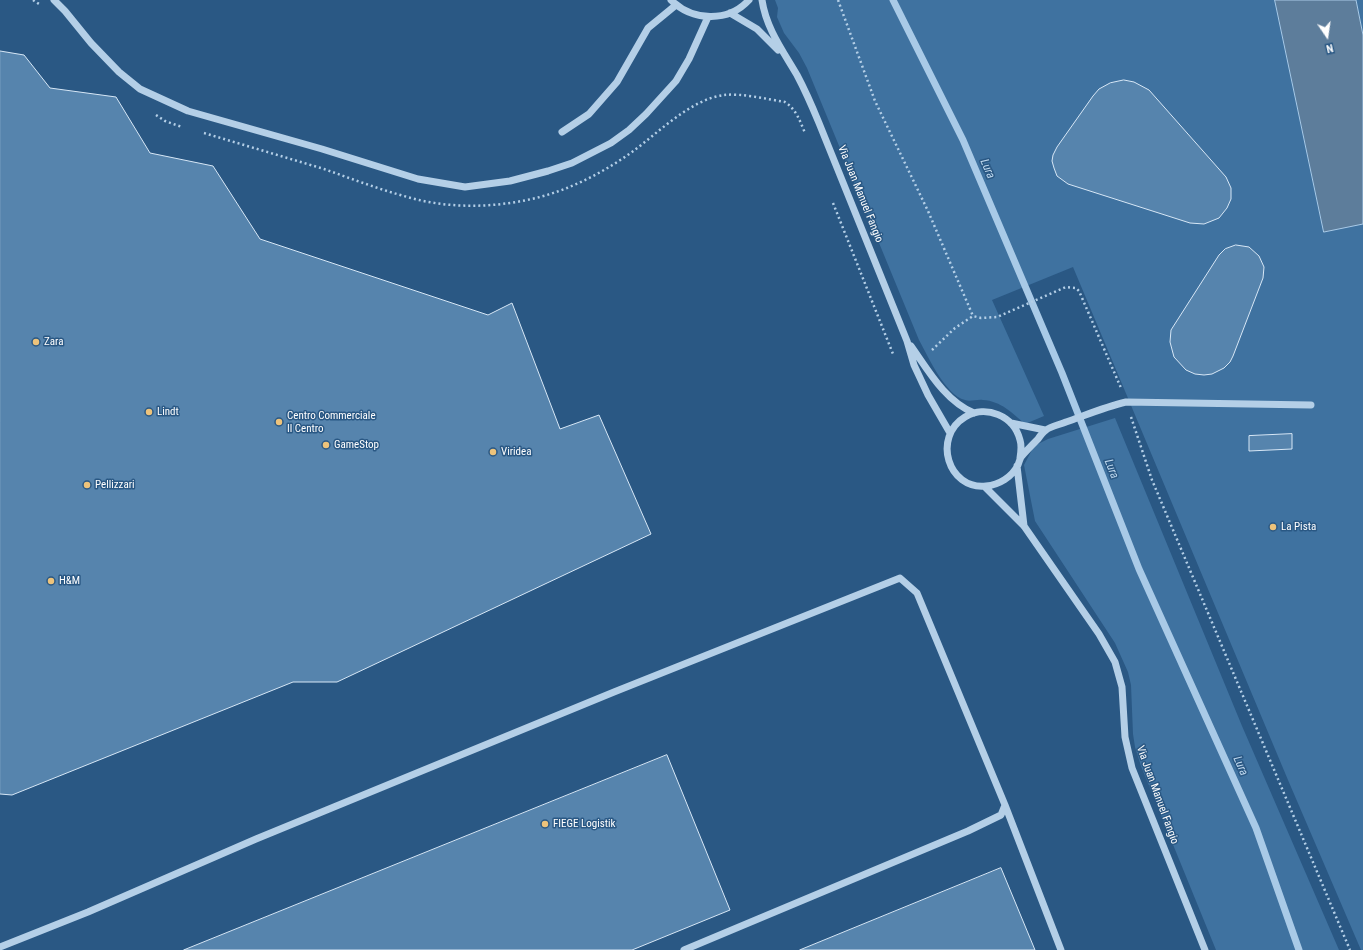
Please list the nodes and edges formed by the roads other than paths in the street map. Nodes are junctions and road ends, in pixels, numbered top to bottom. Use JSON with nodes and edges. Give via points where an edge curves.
{"nodes":[{"id":1,"x":54,"y":0,"type":"edge"},
{"id":2,"x":749,"y":0,"type":"edge"},
{"id":3,"x":762,"y":0,"type":"edge"},
{"id":4,"x":673,"y":3,"type":"edge"},
{"id":5,"x":730,"y":13,"type":"junction"},
{"id":6,"x":708,"y":17,"type":"junction"},
{"id":7,"x":786,"y":59,"type":"junction"},
{"id":8,"x":562,"y":132,"type":"dead end"},
{"id":9,"x":907,"y":341,"type":"junction"},
{"id":10,"x":1310,"y":405,"type":"dead end"},
{"id":11,"x":974,"y":413,"type":"junction"},
{"id":12,"x":1011,"y":423,"type":"junction"},
{"id":13,"x":1046,"y":430,"type":"junction"},
{"id":14,"x":950,"y":433,"type":"junction"},
{"id":15,"x":1020,"y":458,"type":"junction"},
{"id":16,"x":1017,"y":466,"type":"junction"},
{"id":17,"x":985,"y":487,"type":"junction"},
{"id":18,"x":1024,"y":526,"type":"junction"},
{"id":19,"x":1005,"y":805,"type":"junction"},
{"id":20,"x":0,"y":947,"type":"edge"},
{"id":21,"x":684,"y":950,"type":"edge"},
{"id":22,"x":1061,"y":950,"type":"edge"},
{"id":23,"x":1205,"y":950,"type":"edge"}],
"edges":[{"from":1,"to":6,"type":"street","via":[[119,72],[140,88],[182,108],[418,179],[465,187],[510,181],[543,173],[572,163],[611,143],[638,122],[676,81],[692,54]]},
{"from":2,"to":5,"type":"street"},
{"from":3,"to":7,"type":"street","name":"Via Juan Manuel Fangio","via":[[766,19]]},
{"from":4,"to":6,"type":"street","via":[[691,14]]},
{"from":4,"to":8,"type":"street","via":[[648,28],[617,82],[589,114]]},
{"from":5,"to":6,"type":"street"},
{"from":5,"to":7,"type":"street","name":"Via Juan Manuel Fangio","via":[[758,30]]},
{"from":7,"to":9,"type":"street","name":"Via Juan Manuel Fangio","via":[[809,101]]},
{"from":9,"to":11,"type":"street","name":"Via Juan Manuel Fangio","via":[[944,391],[966,410]]},
{"from":9,"to":14,"type":"street","name":"Via Juan Manuel Fangio","via":[[914,365],[928,395]]},
{"from":10,"to":13,"type":"street","via":[[1126,402]]},
{"from":11,"to":12,"type":"street","via":[[995,413]]},
{"from":11,"to":14,"type":"street","via":[[956,423]]},
{"from":12,"to":13,"type":"street"},
{"from":12,"to":15,"type":"street","via":[[1020,440]]},
{"from":13,"to":15,"type":"street"},
{"from":14,"to":17,"type":"street","via":[[946,445],[947,458],[952,470],[961,479]]},
{"from":15,"to":16,"type":"street"},
{"from":16,"to":17,"type":"street","via":[[998,484]]},
{"from":16,"to":18,"type":"street","name":"Via Juan Manuel Fangio"},
{"from":17,"to":18,"type":"street","name":"Via Juan Manuel Fangio"},
{"from":18,"to":23,"type":"street","name":"Via Juan Manuel Fangio","via":[[1116,662],[1122,687],[1124,737],[1132,768]]},
{"from":19,"to":20,"type":"street","via":[[917,592],[900,578],[512,734]]},
{"from":19,"to":21,"type":"street","via":[[1001,815],[968,831]]},
{"from":19,"to":22,"type":"street"}]}
